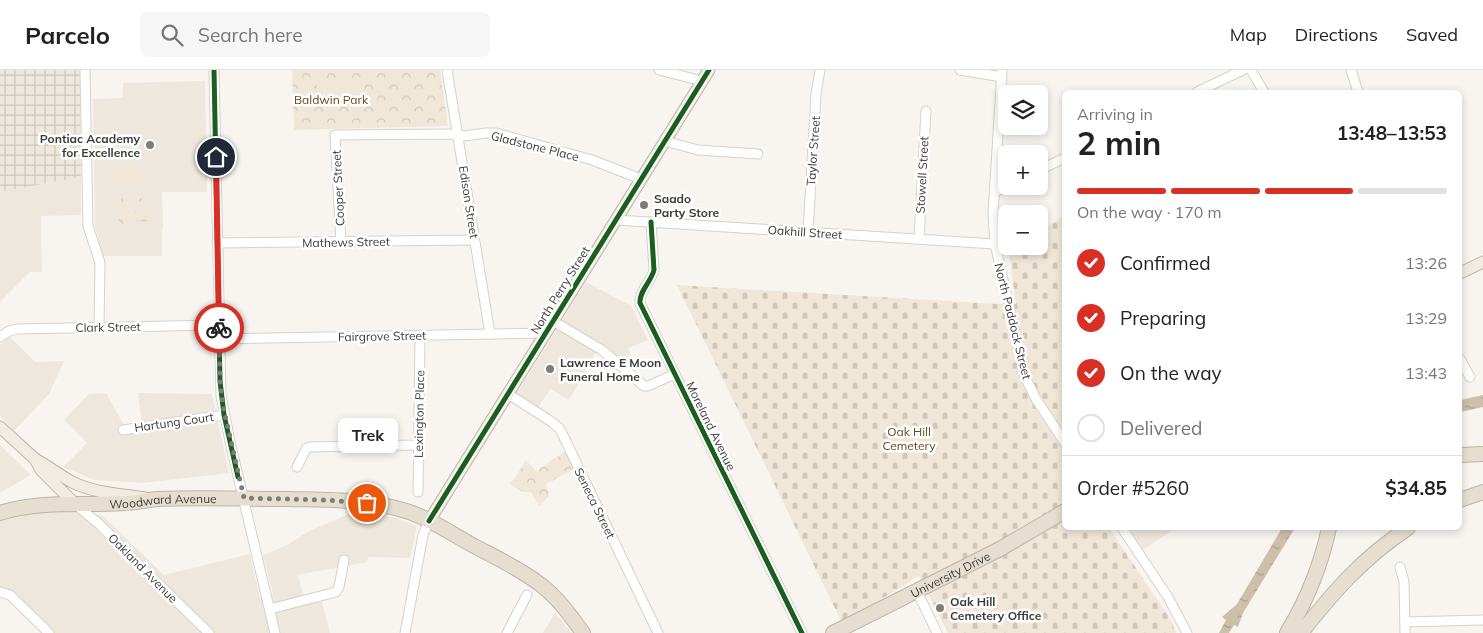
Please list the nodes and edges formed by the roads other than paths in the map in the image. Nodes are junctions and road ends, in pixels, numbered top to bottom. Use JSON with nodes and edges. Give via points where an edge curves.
{"nodes":[{"id":1,"x":85,"y":70,"type":"edge"},
{"id":2,"x":214,"y":70,"type":"edge"},
{"id":3,"x":447,"y":70,"type":"edge"},
{"id":4,"x":659,"y":70,"type":"edge"},
{"id":5,"x":709,"y":70,"type":"edge"},
{"id":6,"x":820,"y":70,"type":"edge"},
{"id":7,"x":960,"y":70,"type":"edge"},
{"id":8,"x":1243,"y":70,"type":"edge"},
{"id":9,"x":1251,"y":70,"type":"edge"},
{"id":10,"x":1351,"y":70,"type":"edge"},
{"id":11,"x":1002,"y":74,"type":"edge"},
{"id":12,"x":702,"y":81,"type":"junction"},
{"id":13,"x":1201,"y":90,"type":"edge"},
{"id":14,"x":1263,"y":90,"type":"edge"},
{"id":15,"x":1357,"y":90,"type":"edge"},
{"id":16,"x":926,"y":111,"type":"dead end"},
{"id":17,"x":335,"y":135,"type":"joint"},
{"id":18,"x":458,"y":135,"type":"junction"},
{"id":19,"x":665,"y":141,"type":"junction"},
{"id":20,"x":758,"y":154,"type":"dead end"},
{"id":21,"x":1062,"y":159,"type":"edge"},
{"id":22,"x":1048,"y":166,"type":"edge"},
{"id":23,"x":641,"y":180,"type":"junction"},
{"id":24,"x":998,"y":190,"type":"edge"},
{"id":25,"x":994,"y":192,"type":"junction"},
{"id":26,"x":616,"y":220,"type":"junction"},
{"id":27,"x":651,"y":222,"type":"junction"},
{"id":28,"x":808,"y":232,"type":"junction"},
{"id":29,"x":918,"y":239,"type":"junction"},
{"id":30,"x":474,"y":240,"type":"junction"},
{"id":31,"x":341,"y":242,"type":"junction"},
{"id":32,"x":217,"y":243,"type":"junction"},
{"id":33,"x":995,"y":244,"type":"junction"},
{"id":34,"x":1483,"y":262,"type":"edge"},
{"id":35,"x":1462,"y":272,"type":"edge"},
{"id":36,"x":553,"y":321,"type":"junction"},
{"id":37,"x":219,"y":325,"type":"junction"},
{"id":38,"x":99,"y":327,"type":"junction"},
{"id":39,"x":490,"y":334,"type":"junction"},
{"id":40,"x":545,"y":334,"type":"junction"},
{"id":41,"x":420,"y":336,"type":"junction"},
{"id":42,"x":0,"y":337,"type":"edge"},
{"id":43,"x":219,"y":339,"type":"junction"},
{"id":44,"x":1462,"y":363,"type":"edge"},
{"id":45,"x":675,"y":374,"type":"junction"},
{"id":46,"x":1470,"y":377,"type":"dead end"},
{"id":47,"x":508,"y":394,"type":"junction"},
{"id":48,"x":224,"y":415,"type":"junction"},
{"id":49,"x":0,"y":427,"type":"edge"},
{"id":50,"x":123,"y":430,"type":"dead end"},
{"id":51,"x":1062,"y":439,"type":"edge"},
{"id":52,"x":418,"y":445,"type":"junction"},
{"id":53,"x":1483,"y":454,"type":"edge"},
{"id":54,"x":1462,"y":455,"type":"edge"},
{"id":55,"x":35,"y":459,"type":"junction"},
{"id":56,"x":297,"y":467,"type":"dead end"},
{"id":57,"x":418,"y":492,"type":"dead end"},
{"id":58,"x":1483,"y":492,"type":"edge"},
{"id":59,"x":244,"y":498,"type":"junction"},
{"id":60,"x":156,"y":499,"type":"junction"},
{"id":61,"x":1462,"y":499,"type":"edge"},
{"id":62,"x":75,"y":504,"type":"junction"},
{"id":63,"x":0,"y":513,"type":"edge"},
{"id":64,"x":1062,"y":513,"type":"edge"},
{"id":65,"x":429,"y":521,"type":"junction"},
{"id":66,"x":1123,"y":530,"type":"edge"},
{"id":67,"x":1329,"y":530,"type":"edge"},
{"id":68,"x":1405,"y":530,"type":"edge"},
{"id":69,"x":344,"y":560,"type":"dead end"},
{"id":70,"x":1400,"y":567,"type":"dead end"},
{"id":71,"x":917,"y":591,"type":"junction"},
{"id":72,"x":0,"y":592,"type":"edge"},
{"id":73,"x":527,"y":595,"type":"dead end"},
{"id":74,"x":270,"y":609,"type":"junction"},
{"id":75,"x":1483,"y":620,"type":"edge"},
{"id":76,"x":1405,"y":622,"type":"junction"},
{"id":77,"x":48,"y":633,"type":"edge"},
{"id":78,"x":209,"y":633,"type":"edge"},
{"id":79,"x":275,"y":633,"type":"edge"},
{"id":80,"x":405,"y":633,"type":"edge"},
{"id":81,"x":507,"y":633,"type":"edge"},
{"id":82,"x":584,"y":633,"type":"edge"},
{"id":83,"x":658,"y":633,"type":"edge"},
{"id":84,"x":802,"y":633,"type":"edge"},
{"id":85,"x":833,"y":633,"type":"edge"},
{"id":86,"x":937,"y":633,"type":"edge"},
{"id":87,"x":1187,"y":633,"type":"edge"},
{"id":88,"x":1287,"y":633,"type":"edge"},
{"id":89,"x":1301,"y":633,"type":"edge"},
{"id":90,"x":1405,"y":633,"type":"edge"}],
"edges":[{"from":1,"to":38,"type":"street","via":[[88,226],[100,263]]},
{"from":2,"to":32,"type":"street"},
{"from":3,"to":18,"type":"street","name":"Edison Street"},
{"from":4,"to":12,"type":"street"},
{"from":5,"to":12,"type":"main road","name":"North Perry Street"},
{"from":6,"to":28,"type":"street","name":"Taylor Street"},
{"from":7,"to":11,"type":"street"},
{"from":8,"to":13,"type":"street"},
{"from":9,"to":14,"type":"street"},
{"from":10,"to":15,"type":"street"},
{"from":11,"to":25,"type":"street","name":"North Paddock Street"},
{"from":12,"to":19,"type":"main road","name":"North Perry Street"},
{"from":16,"to":29,"type":"street","name":"Stowell Street"},
{"from":17,"to":18,"type":"street","name":"Gladstone Place"},
{"from":17,"to":31,"type":"street","name":"Cooper Street"},
{"from":18,"to":23,"type":"street","name":"Gladstone Place","via":[[499,134],[592,160]]},
{"from":18,"to":30,"type":"street","name":"Edison Street"},
{"from":19,"to":20,"type":"street","via":[[698,150]]},
{"from":19,"to":23,"type":"main road","name":"North Perry Street"},
{"from":21,"to":22,"type":"street"},
{"from":23,"to":26,"type":"main road","name":"North Perry Street"},
{"from":24,"to":25,"type":"street"},
{"from":25,"to":33,"type":"street","name":"North Paddock Street"},
{"from":26,"to":27,"type":"street","name":"Oakhill Street"},
{"from":26,"to":36,"type":"main road","name":"North Perry Street"},
{"from":27,"to":28,"type":"street","name":"Oakhill Street"},
{"from":27,"to":45,"type":"street","name":"Moreland Avenue","via":[[654,270],[640,301]]},
{"from":28,"to":29,"type":"street","name":"Oakhill Street"},
{"from":29,"to":33,"type":"street","name":"Oakhill Street"},
{"from":30,"to":31,"type":"street","name":"Mathews Street"},
{"from":30,"to":39,"type":"street","name":"Edison Street"},
{"from":31,"to":32,"type":"street","name":"Mathews Street"},
{"from":32,"to":37,"type":"street"},
{"from":33,"to":51,"type":"street","name":"North Paddock Street","via":[[1027,382]]},
{"from":34,"to":35,"type":"main road"},
{"from":36,"to":40,"type":"main road","name":"North Perry Street"},
{"from":36,"to":45,"type":"street","via":[[603,351],[644,386]]},
{"from":37,"to":38,"type":"street","name":"Clark Street"},
{"from":37,"to":43,"type":"street"},
{"from":38,"to":42,"type":"street","name":"Clark Street","via":[[15,329]]},
{"from":39,"to":40,"type":"street","name":"Fairgrove Street"},
{"from":39,"to":41,"type":"street","name":"Fairgrove Street"},
{"from":40,"to":47,"type":"main road","name":"North Perry Street"},
{"from":41,"to":43,"type":"street","name":"Fairgrove Street"},
{"from":41,"to":52,"type":"street","name":"Lexington Place"},
{"from":43,"to":48,"type":"street"},
{"from":44,"to":46,"type":"street"},
{"from":45,"to":84,"type":"street","name":"Moreland Avenue"},
{"from":47,"to":65,"type":"main road","name":"North Perry Street"},
{"from":47,"to":83,"type":"street","name":"Seneca Street","via":[[560,429]]},
{"from":48,"to":50,"type":"street","name":"Hartung Court"},
{"from":48,"to":59,"type":"street"},
{"from":49,"to":55,"type":"main road"},
{"from":52,"to":56,"type":"street","via":[[311,447],[306,449]]},
{"from":52,"to":57,"type":"street","name":"Lexington Place"},
{"from":53,"to":54,"type":"highway"},
{"from":55,"to":60,"type":"main road","via":[[78,485],[102,492]]},
{"from":55,"to":62,"type":"main road","via":[[40,470]]},
{"from":58,"to":61,"type":"highway"},
{"from":59,"to":60,"type":"highway","name":"Woodward Avenue"},
{"from":59,"to":65,"type":"highway","name":"Woodward Avenue","via":[[355,501],[406,511]]},
{"from":59,"to":74,"type":"street"},
{"from":60,"to":62,"type":"highway","name":"Woodward Avenue"},
{"from":62,"to":63,"type":"highway","name":"Woodward Avenue","via":[[30,506]]},
{"from":62,"to":78,"type":"street","name":"Oakland Avenue","via":[[98,522]]},
{"from":64,"to":71,"type":"highway","name":"University Drive","via":[[1008,545]]},
{"from":65,"to":80,"type":"street","name":"North Perry Street","via":[[423,535]]},
{"from":65,"to":82,"type":"highway","name":"Woodward Avenue","via":[[542,585]]},
{"from":66,"to":87,"type":"street","via":[[1168,597]]},
{"from":67,"to":88,"type":"highway","via":[[1314,579]]},
{"from":68,"to":89,"type":"highway","via":[[1372,554],[1346,579]]},
{"from":69,"to":74,"type":"street","via":[[336,592]]},
{"from":70,"to":76,"type":"street","via":[[1404,582]]},
{"from":71,"to":85,"type":"highway","name":"University Drive"},
{"from":71,"to":86,"type":"street"},
{"from":72,"to":77,"type":"street","via":[[10,595]]},
{"from":73,"to":81,"type":"street"},
{"from":74,"to":79,"type":"street"},
{"from":75,"to":76,"type":"street"},
{"from":76,"to":90,"type":"street"}]}
